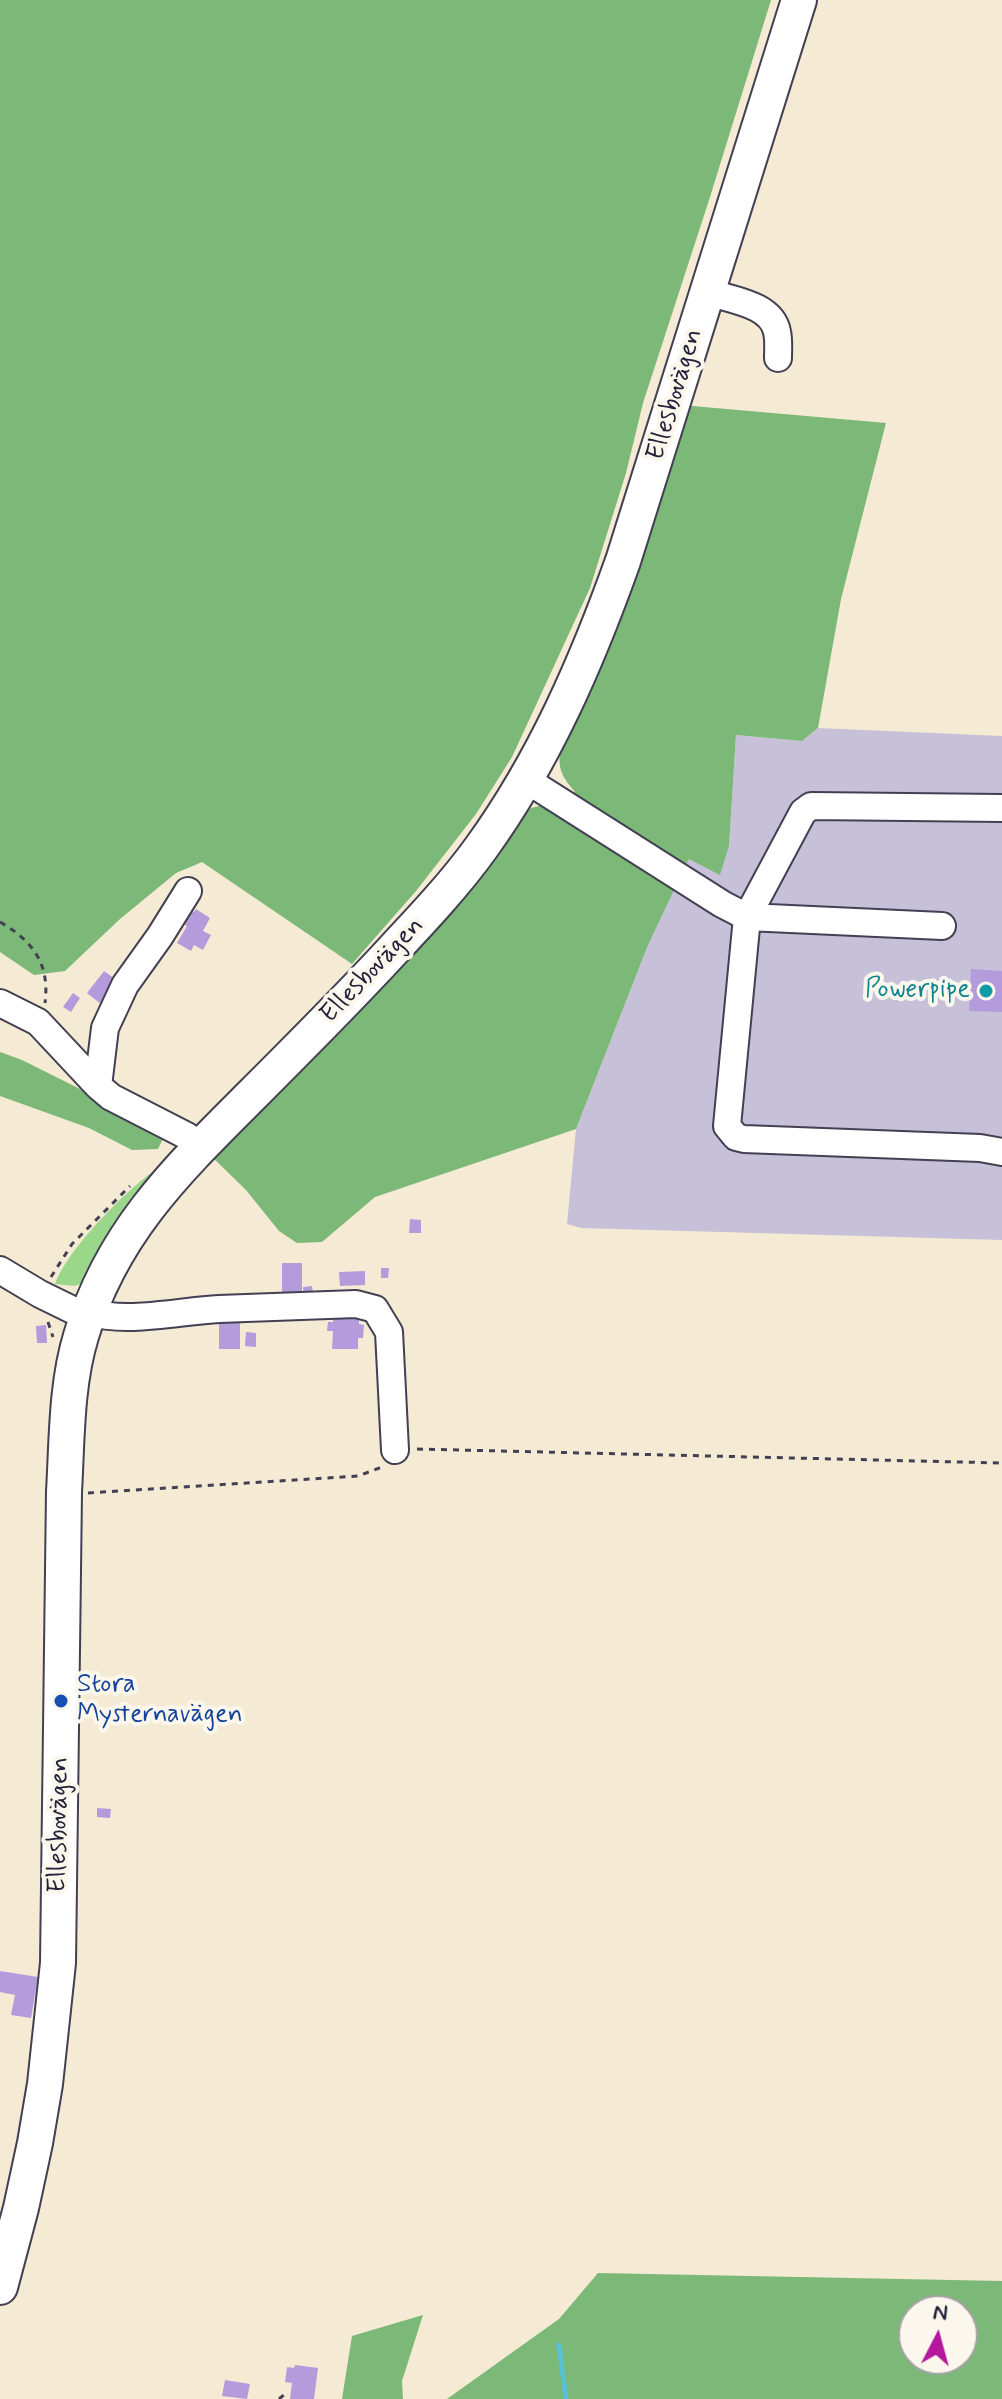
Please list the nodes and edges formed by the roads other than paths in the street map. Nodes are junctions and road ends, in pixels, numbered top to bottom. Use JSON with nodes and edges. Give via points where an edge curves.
{"nodes":[{"id":1,"x":799,"y":0,"type":"edge"},
{"id":2,"x":708,"y":292,"type":"junction"},
{"id":3,"x":778,"y":358,"type":"dead end"},
{"id":4,"x":525,"y":779,"type":"junction"},
{"id":5,"x":1002,"y":808,"type":"edge"},
{"id":6,"x":188,"y":891,"type":"dead end"},
{"id":7,"x":747,"y":917,"type":"junction"},
{"id":8,"x":942,"y":926,"type":"dead end"},
{"id":9,"x":0,"y":1003,"type":"edge"},
{"id":10,"x":98,"y":1086,"type":"junction"},
{"id":11,"x":201,"y":1146,"type":"junction"},
{"id":12,"x":1002,"y":1152,"type":"edge"},
{"id":13,"x":0,"y":1270,"type":"edge"},
{"id":14,"x":88,"y":1315,"type":"junction"},
{"id":15,"x":395,"y":1450,"type":"road end"},
{"id":16,"x":0,"y":2287,"type":"edge"}],
"edges":[{"from":1,"to":2,"type":"main road","name":"Ellesbovägen"},
{"from":2,"to":3,"type":"street","via":[[770,316],[777,331]]},
{"from":2,"to":4,"type":"main road","name":"Ellesbovägen","via":[[595,638]]},
{"from":4,"to":7,"type":"street"},
{"from":4,"to":11,"type":"main road","name":"Ellesbovägen","via":[[481,848],[431,910]]},
{"from":5,"to":7,"type":"street","via":[[811,806]]},
{"from":6,"to":10,"type":"street","via":[[125,985],[105,1028]]},
{"from":7,"to":8,"type":"street"},
{"from":7,"to":12,"type":"street","via":[[727,1126],[736,1137]]},
{"from":9,"to":10,"type":"street","via":[[40,1024]]},
{"from":10,"to":11,"type":"street"},
{"from":11,"to":14,"type":"main road","name":"Ellesbovägen","via":[[170,1178],[114,1254]]},
{"from":13,"to":14,"type":"street"},
{"from":14,"to":15,"type":"street","via":[[356,1304],[375,1309],[389,1332]]},
{"from":14,"to":16,"type":"main road","name":"Ellesbovägen","via":[[74,1362],[64,1492],[58,1963],[35,2143]]}]}
